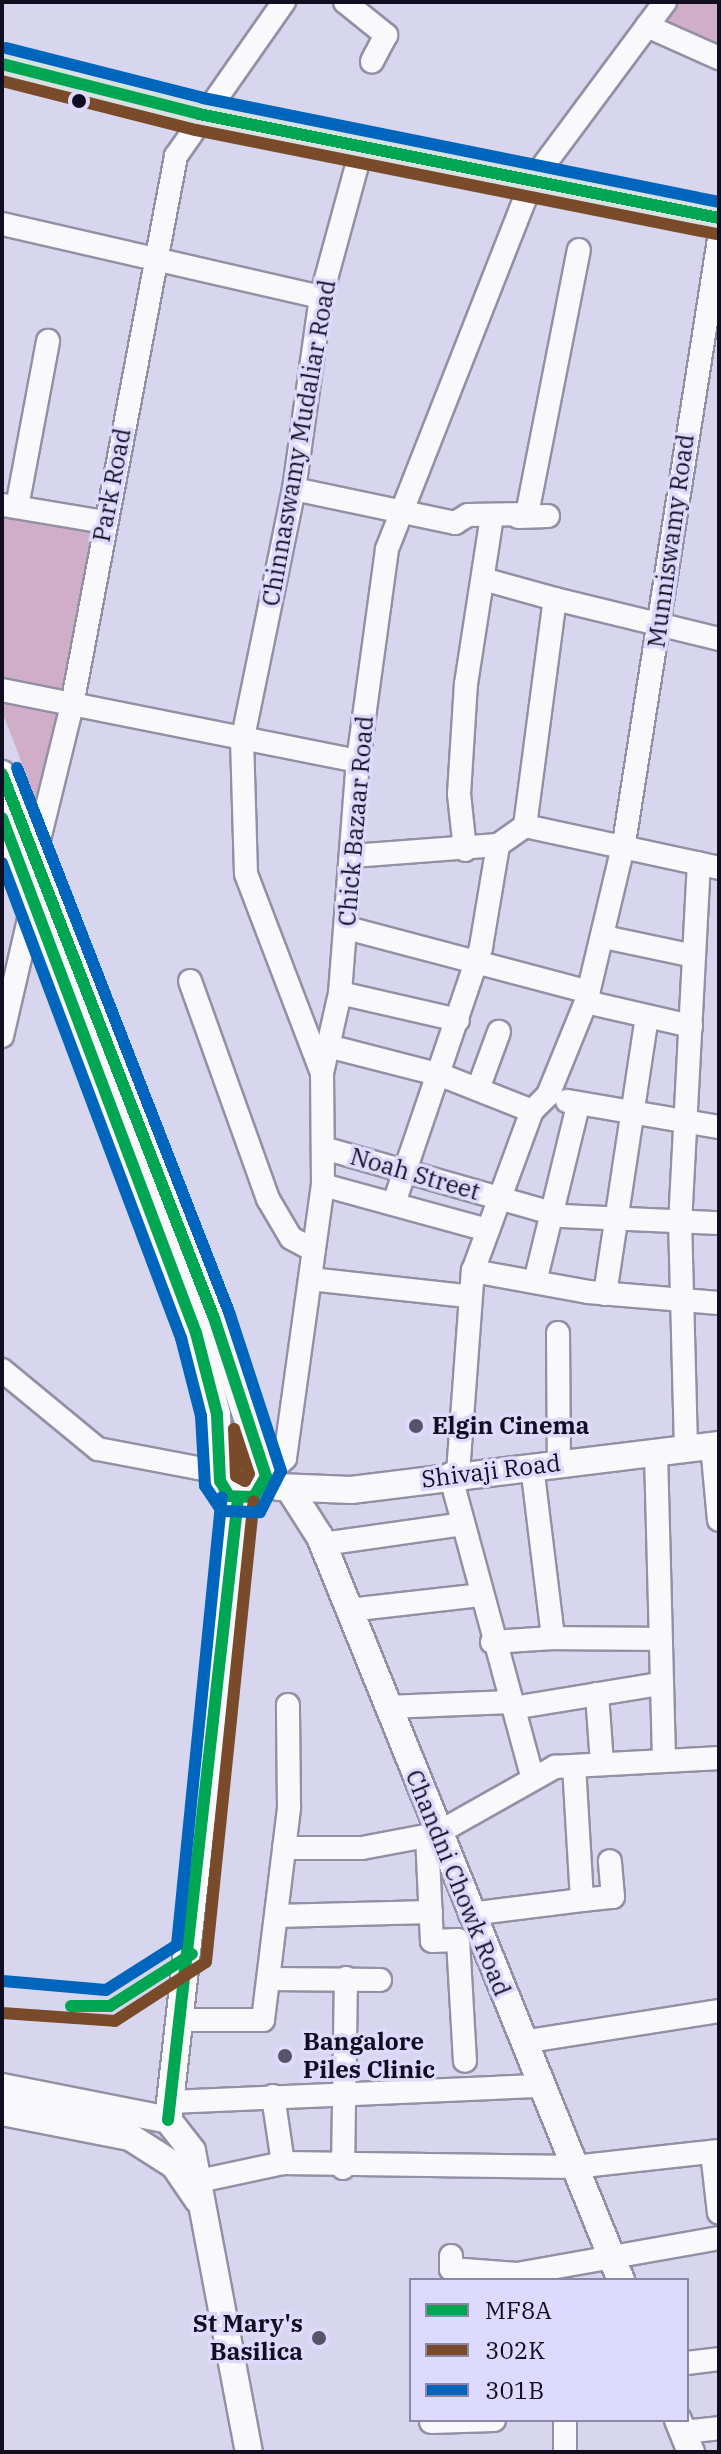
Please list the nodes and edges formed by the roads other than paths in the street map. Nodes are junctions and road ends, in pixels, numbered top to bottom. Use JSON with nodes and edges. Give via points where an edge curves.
{"nodes":[{"id":1,"x":284,"y":2,"type":"edge"},
{"id":2,"x":345,"y":2,"type":"edge"},
{"id":3,"x":665,"y":2,"type":"edge"},
{"id":4,"x":647,"y":26,"type":"junction"},
{"id":5,"x":719,"y":58,"type":"edge"},
{"id":6,"x":372,"y":61,"type":"dead end"},
{"id":7,"x":2,"y":64,"type":"edge"},
{"id":8,"x":199,"y":114,"type":"junction"},
{"id":9,"x":362,"y":147,"type":"junction"},
{"id":10,"x":532,"y":181,"type":"junction"},
{"id":11,"x":719,"y":218,"type":"edge"},
{"id":12,"x":2,"y":224,"type":"edge"},
{"id":13,"x":719,"y":239,"type":"edge"},
{"id":14,"x":579,"y":250,"type":"dead end"},
{"id":15,"x":155,"y":257,"type":"junction"},
{"id":16,"x":321,"y":297,"type":"junction"},
{"id":17,"x":48,"y":341,"type":"dead end"},
{"id":18,"x":294,"y":489,"type":"junction"},
{"id":19,"x":9,"y":506,"type":"edge"},
{"id":20,"x":400,"y":516,"type":"junction"},
{"id":21,"x":548,"y":516,"type":"dead end"},
{"id":22,"x":492,"y":517,"type":"junction"},
{"id":23,"x":518,"y":517,"type":"junction"},
{"id":24,"x":105,"y":522,"type":"junction"},
{"id":25,"x":483,"y":579,"type":"junction"},
{"id":26,"x":555,"y":599,"type":"junction"},
{"id":27,"x":659,"y":627,"type":"junction"},
{"id":28,"x":719,"y":639,"type":"edge"},
{"id":29,"x":2,"y":690,"type":"edge"},
{"id":30,"x":72,"y":705,"type":"junction"},
{"id":31,"x":242,"y":742,"type":"junction"},
{"id":32,"x":358,"y":761,"type":"junction"},
{"id":33,"x":2,"y":774,"type":"edge"},
{"id":34,"x":2,"y":818,"type":"edge"},
{"id":35,"x":525,"y":826,"type":"junction"},
{"id":36,"x":624,"y":843,"type":"junction"},
{"id":37,"x":498,"y":845,"type":"junction"},
{"id":38,"x":465,"y":850,"type":"junction"},
{"id":39,"x":352,"y":856,"type":"junction"},
{"id":40,"x":34,"y":860,"type":"junction"},
{"id":41,"x":709,"y":866,"type":"edge"},
{"id":42,"x":34,"y":896,"type":"junction"},
{"id":43,"x":347,"y":928,"type":"junction"},
{"id":44,"x":604,"y":937,"type":"junction"},
{"id":45,"x":694,"y":956,"type":"junction"},
{"id":46,"x":476,"y":962,"type":"junction"},
{"id":47,"x":190,"y":981,"type":"dead end"},
{"id":48,"x":340,"y":993,"type":"junction"},
{"id":49,"x":587,"y":997,"type":"junction"},
{"id":50,"x":647,"y":1016,"type":"junction"},
{"id":51,"x":458,"y":1020,"type":"junction"},
{"id":52,"x":691,"y":1026,"type":"junction"},
{"id":53,"x":499,"y":1032,"type":"dead end"},
{"id":54,"x":2,"y":1036,"type":"edge"},
{"id":55,"x":328,"y":1046,"type":"junction"},
{"id":56,"x":322,"y":1073,"type":"junction"},
{"id":57,"x":441,"y":1075,"type":"junction"},
{"id":58,"x":478,"y":1089,"type":"junction"},
{"id":59,"x":540,"y":1103,"type":"junction"},
{"id":60,"x":578,"y":1105,"type":"junction"},
{"id":61,"x":628,"y":1115,"type":"junction"},
{"id":62,"x":686,"y":1125,"type":"junction"},
{"id":63,"x":719,"y":1127,"type":"edge"},
{"id":64,"x":327,"y":1149,"type":"junction"},
{"id":65,"x":406,"y":1169,"type":"junction"},
{"id":66,"x":323,"y":1185,"type":"junction"},
{"id":67,"x":502,"y":1200,"type":"junction"},
{"id":68,"x":394,"y":1203,"type":"junction"},
{"id":69,"x":551,"y":1213,"type":"junction"},
{"id":70,"x":614,"y":1219,"type":"junction"},
{"id":71,"x":719,"y":1223,"type":"edge"},
{"id":72,"x":680,"y":1224,"type":"junction"},
{"id":73,"x":488,"y":1230,"type":"junction"},
{"id":74,"x":314,"y":1250,"type":"junction"},
{"id":75,"x":473,"y":1271,"type":"junction"},
{"id":76,"x":310,"y":1279,"type":"junction"},
{"id":77,"x":535,"y":1282,"type":"junction"},
{"id":78,"x":605,"y":1294,"type":"junction"},
{"id":79,"x":467,"y":1296,"type":"junction"},
{"id":80,"x":681,"y":1303,"type":"junction"},
{"id":81,"x":719,"y":1303,"type":"edge"},
{"id":82,"x":558,"y":1333,"type":"dead end"},
{"id":83,"x":2,"y":1370,"type":"edge"},
{"id":84,"x":706,"y":1446,"type":"edge"},
{"id":85,"x":656,"y":1453,"type":"junction"},
{"id":86,"x":559,"y":1463,"type":"junction"},
{"id":87,"x":222,"y":1465,"type":"junction"},
{"id":88,"x":532,"y":1466,"type":"junction"},
{"id":89,"x":262,"y":1471,"type":"junction"},
{"id":90,"x":454,"y":1474,"type":"junction"},
{"id":91,"x":290,"y":1490,"type":"junction"},
{"id":92,"x":238,"y":1499,"type":"junction"},
{"id":93,"x":719,"y":1520,"type":"edge"},
{"id":94,"x":463,"y":1524,"type":"junction"},
{"id":95,"x":323,"y":1544,"type":"junction"},
{"id":96,"x":480,"y":1595,"type":"junction"},
{"id":97,"x":349,"y":1610,"type":"junction"},
{"id":98,"x":553,"y":1638,"type":"junction"},
{"id":99,"x":659,"y":1639,"type":"junction"},
{"id":100,"x":492,"y":1642,"type":"junction"},
{"id":101,"x":660,"y":1684,"type":"junction"},
{"id":102,"x":597,"y":1694,"type":"junction"},
{"id":103,"x":288,"y":1705,"type":"dead end"},
{"id":104,"x":512,"y":1705,"type":"junction"},
{"id":105,"x":387,"y":1707,"type":"junction"},
{"id":106,"x":719,"y":1758,"type":"edge"},
{"id":107,"x":664,"y":1761,"type":"junction"},
{"id":108,"x":602,"y":1764,"type":"junction"},
{"id":109,"x":574,"y":1766,"type":"junction"},
{"id":110,"x":533,"y":1779,"type":"junction"},
{"id":111,"x":432,"y":1835,"type":"junction"},
{"id":112,"x":284,"y":1848,"type":"junction"},
{"id":113,"x":610,"y":1861,"type":"dead end"},
{"id":114,"x":582,"y":1900,"type":"junction"},
{"id":115,"x":431,"y":1912,"type":"junction"},
{"id":116,"x":470,"y":1914,"type":"junction"},
{"id":117,"x":276,"y":1916,"type":"junction"},
{"id":118,"x":346,"y":1978,"type":"junction"},
{"id":119,"x":269,"y":1979,"type":"junction"},
{"id":120,"x":380,"y":1980,"type":"dead end"},
{"id":121,"x":719,"y":2011,"type":"edge"},
{"id":122,"x":184,"y":2020,"type":"junction"},
{"id":123,"x":523,"y":2042,"type":"junction"},
{"id":124,"x":465,"y":2061,"type":"dead end"},
{"id":125,"x":541,"y":2086,"type":"junction"},
{"id":126,"x":2,"y":2087,"type":"edge"},
{"id":127,"x":339,"y":2090,"type":"junction"},
{"id":128,"x":273,"y":2096,"type":"junction"},
{"id":129,"x":169,"y":2111,"type":"junction"},
{"id":130,"x":2,"y":2112,"type":"edge"},
{"id":131,"x":716,"y":2151,"type":"edge"},
{"id":132,"x":283,"y":2163,"type":"junction"},
{"id":133,"x":574,"y":2167,"type":"junction"},
{"id":134,"x":343,"y":2168,"type":"junction"},
{"id":135,"x":199,"y":2181,"type":"junction"},
{"id":136,"x":205,"y":2209,"type":"junction"},
{"id":137,"x":719,"y":2213,"type":"edge"},
{"id":138,"x":719,"y":2238,"type":"edge"},
{"id":139,"x":451,"y":2256,"type":"dead end"},
{"id":140,"x":616,"y":2270,"type":"edge"},
{"id":141,"x":719,"y":2359,"type":"edge"},
{"id":142,"x":689,"y":2363,"type":"edge"},
{"id":143,"x":565,"y":2422,"type":"edge"},
{"id":144,"x":719,"y":2428,"type":"edge"},
{"id":145,"x":684,"y":2435,"type":"edge"},
{"id":146,"x":249,"y":2452,"type":"edge"},
{"id":147,"x":565,"y":2452,"type":"edge"}],
"edges":[{"from":1,"to":8,"type":"street","name":"Park Road"},
{"from":2,"to":6,"type":"street","via":[[386,35]]},
{"from":3,"to":4,"type":"street","name":"Chick Bazaar Road"},
{"from":4,"to":5,"type":"street"},
{"from":4,"to":10,"type":"street","name":"Chick Bazaar Road"},
{"from":7,"to":8,"type":"main road"},
{"from":8,"to":9,"type":"main road"},
{"from":8,"to":15,"type":"street","name":"Park Road","via":[[176,156]]},
{"from":9,"to":10,"type":"main road"},
{"from":9,"to":16,"type":"street","name":"Chinnaswamy Mudaliar Road"},
{"from":10,"to":11,"type":"main road"},
{"from":10,"to":20,"type":"street","name":"Chick Bazaar Road"},
{"from":12,"to":15,"type":"street"},
{"from":13,"to":27,"type":"street","name":"Munniswamy Road"},
{"from":14,"to":23,"type":"street","via":[[527,514]]},
{"from":15,"to":16,"type":"street"},
{"from":15,"to":24,"type":"street","name":"Park Road"},
{"from":16,"to":18,"type":"street","name":"Chinnaswamy Mudaliar Road"},
{"from":17,"to":19,"type":"street"},
{"from":18,"to":20,"type":"street"},
{"from":18,"to":31,"type":"street","name":"Chinnaswamy Mudaliar Road"},
{"from":19,"to":24,"type":"street"},
{"from":20,"to":22,"type":"street","via":[[455,523],[468,515]]},
{"from":20,"to":32,"type":"street","name":"Chick Bazaar Road","via":[[387,549]]},
{"from":21,"to":23,"type":"street"},
{"from":22,"to":23,"type":"street"},
{"from":22,"to":25,"type":"street"},
{"from":24,"to":30,"type":"street","name":"Park Road"},
{"from":25,"to":26,"type":"street"},
{"from":25,"to":38,"type":"street","via":[[466,684],[459,794]]},
{"from":26,"to":27,"type":"street"},
{"from":26,"to":35,"type":"street"},
{"from":27,"to":28,"type":"street"},
{"from":27,"to":36,"type":"street","name":"Munniswamy Road"},
{"from":29,"to":30,"type":"street"},
{"from":30,"to":31,"type":"street"},
{"from":30,"to":40,"type":"street","name":"Park Road"},
{"from":31,"to":32,"type":"street"},
{"from":31,"to":56,"type":"street","name":"Chinnaswamy Mudaliar Road","via":[[246,874]]},
{"from":32,"to":39,"type":"street","name":"Chick Bazaar Road"},
{"from":33,"to":40,"type":"street"},
{"from":34,"to":42,"type":"street"},
{"from":35,"to":36,"type":"street"},
{"from":35,"to":37,"type":"street"},
{"from":36,"to":41,"type":"street"},
{"from":36,"to":44,"type":"street","name":"Munniswamy Road"},
{"from":37,"to":38,"type":"street"},
{"from":37,"to":46,"type":"street"},
{"from":38,"to":39,"type":"street"},
{"from":39,"to":43,"type":"street","name":"Chick Bazaar Road"},
{"from":40,"to":89,"type":"street","via":[[214,1318]]},
{"from":41,"to":45,"type":"street"},
{"from":42,"to":54,"type":"street"},
{"from":42,"to":87,"type":"street","via":[[196,1333]]},
{"from":43,"to":46,"type":"street"},
{"from":43,"to":48,"type":"street","name":"Chick Bazaar Road"},
{"from":44,"to":45,"type":"street"},
{"from":44,"to":49,"type":"street","name":"Munniswamy Road"},
{"from":45,"to":52,"type":"street"},
{"from":46,"to":49,"type":"street"},
{"from":46,"to":51,"type":"street"},
{"from":47,"to":74,"type":"street","via":[[268,1199],[291,1238]]},
{"from":48,"to":51,"type":"street"},
{"from":48,"to":55,"type":"street","name":"Chick Bazaar Road"},
{"from":49,"to":50,"type":"street"},
{"from":49,"to":59,"type":"street","name":"Munniswamy Road"},
{"from":50,"to":52,"type":"street"},
{"from":50,"to":61,"type":"street"},
{"from":51,"to":57,"type":"street"},
{"from":52,"to":62,"type":"street"},
{"from":53,"to":58,"type":"street"},
{"from":55,"to":56,"type":"street","name":"Chick Bazaar Road"},
{"from":55,"to":57,"type":"street"},
{"from":56,"to":64,"type":"street","name":"Chick Bazaar Road"},
{"from":57,"to":58,"type":"street"},
{"from":57,"to":65,"type":"street"},
{"from":58,"to":59,"type":"street"},
{"from":59,"to":60,"type":"street"},
{"from":59,"to":67,"type":"street","name":"Munniswamy Road"},
{"from":60,"to":61,"type":"street"},
{"from":60,"to":69,"type":"street"},
{"from":61,"to":62,"type":"street"},
{"from":61,"to":70,"type":"street"},
{"from":62,"to":63,"type":"street"},
{"from":62,"to":72,"type":"street"},
{"from":64,"to":65,"type":"street","name":"Noah Street"},
{"from":64,"to":66,"type":"street","name":"Chick Bazaar Road"},
{"from":65,"to":67,"type":"street","name":"Noah Street"},
{"from":65,"to":68,"type":"street"},
{"from":66,"to":68,"type":"street"},
{"from":66,"to":74,"type":"street","name":"Chick Bazaar Road"},
{"from":67,"to":69,"type":"street","name":"Noah Street"},
{"from":67,"to":73,"type":"street","name":"Munniswamy Road"},
{"from":68,"to":73,"type":"street"},
{"from":69,"to":70,"type":"street","name":"Noah Street"},
{"from":69,"to":77,"type":"street"},
{"from":70,"to":72,"type":"street","name":"Noah Street"},
{"from":70,"to":78,"type":"street"},
{"from":71,"to":72,"type":"street","name":"Noah Street"},
{"from":72,"to":80,"type":"street"},
{"from":73,"to":75,"type":"street","name":"Munniswamy Road"},
{"from":74,"to":76,"type":"street","name":"Chick Bazaar Road"},
{"from":75,"to":77,"type":"street"},
{"from":75,"to":79,"type":"street","name":"Munniswamy Road"},
{"from":76,"to":79,"type":"street"},
{"from":76,"to":89,"type":"street","name":"Chick Bazaar Road","via":[[285,1458]]},
{"from":77,"to":78,"type":"street"},
{"from":78,"to":80,"type":"street"},
{"from":79,"to":90,"type":"street","name":"Munniswamy Road"},
{"from":80,"to":81,"type":"street"},
{"from":80,"to":84,"type":"street"},
{"from":82,"to":86,"type":"street"},
{"from":83,"to":87,"type":"street","via":[[98,1449]]},
{"from":84,"to":85,"type":"street","name":"Shivaji Road"},
{"from":84,"to":93,"type":"street"},
{"from":85,"to":86,"type":"street","name":"Shivaji Road"},
{"from":85,"to":99,"type":"street"},
{"from":86,"to":88,"type":"street","name":"Shivaji Road"},
{"from":87,"to":89,"type":"street","name":"Shivaji Road"},
{"from":87,"to":92,"type":"street","via":[[223,1490]]},
{"from":88,"to":90,"type":"street","name":"Shivaji Road"},
{"from":88,"to":98,"type":"street"},
{"from":89,"to":91,"type":"street","name":"Shivaji Road"},
{"from":89,"to":92,"type":"street","via":[[254,1497]]},
{"from":90,"to":91,"type":"street","name":"Shivaji Road","via":[[351,1490]]},
{"from":90,"to":94,"type":"street","name":"Munniswamy Road"},
{"from":91,"to":95,"type":"street","name":"Chandni Chowk Road"},
{"from":92,"to":122,"type":"street"},
{"from":94,"to":95,"type":"street"},
{"from":94,"to":96,"type":"street","name":"Munniswamy Road"},
{"from":95,"to":97,"type":"street","name":"Chandni Chowk Road"},
{"from":96,"to":97,"type":"street"},
{"from":96,"to":100,"type":"street","name":"Munniswamy Road"},
{"from":97,"to":105,"type":"street","name":"Chandni Chowk Road"},
{"from":98,"to":99,"type":"street"},
{"from":98,"to":100,"type":"street"},
{"from":99,"to":101,"type":"street"},
{"from":100,"to":104,"type":"street","name":"Munniswamy Road"},
{"from":101,"to":102,"type":"street"},
{"from":101,"to":107,"type":"street"},
{"from":102,"to":104,"type":"street"},
{"from":102,"to":108,"type":"street"},
{"from":103,"to":112,"type":"street"},
{"from":104,"to":105,"type":"street"},
{"from":104,"to":110,"type":"street","name":"Munniswamy Road"},
{"from":105,"to":111,"type":"street","name":"Chandni Chowk Road"},
{"from":106,"to":107,"type":"street"},
{"from":107,"to":108,"type":"street"},
{"from":108,"to":109,"type":"street"},
{"from":109,"to":110,"type":"street"},
{"from":109,"to":114,"type":"street"},
{"from":110,"to":111,"type":"street"},
{"from":111,"to":112,"type":"street","via":[[362,1848]]},
{"from":111,"to":115,"type":"street"},
{"from":111,"to":116,"type":"street","name":"Chandni Chowk Road"},
{"from":112,"to":117,"type":"street"},
{"from":113,"to":114,"type":"street","via":[[613,1897]]},
{"from":114,"to":116,"type":"street"},
{"from":115,"to":117,"type":"street"},
{"from":115,"to":124,"type":"street","via":[[432,1941],[458,1940]]},
{"from":116,"to":123,"type":"street","name":"Chandni Chowk Road"},
{"from":117,"to":119,"type":"street"},
{"from":118,"to":119,"type":"street"},
{"from":118,"to":120,"type":"street"},
{"from":118,"to":127,"type":"street"},
{"from":119,"to":122,"type":"street","via":[[263,2020]]},
{"from":121,"to":123,"type":"street"},
{"from":122,"to":129,"type":"street"},
{"from":123,"to":125,"type":"street","name":"Chandni Chowk Road"},
{"from":125,"to":127,"type":"street"},
{"from":125,"to":133,"type":"street","name":"Chandni Chowk Road"},
{"from":126,"to":129,"type":"street"},
{"from":127,"to":128,"type":"street"},
{"from":127,"to":134,"type":"street"},
{"from":128,"to":129,"type":"street"},
{"from":128,"to":132,"type":"street"},
{"from":129,"to":135,"type":"street","via":[[192,2151]]},
{"from":130,"to":136,"type":"street","via":[[130,2137],[174,2165]]},
{"from":131,"to":133,"type":"street"},
{"from":131,"to":137,"type":"street"},
{"from":132,"to":134,"type":"street"},
{"from":132,"to":135,"type":"street"},
{"from":133,"to":134,"type":"street"},
{"from":133,"to":140,"type":"street","name":"Chandni Chowk Road"},
{"from":135,"to":136,"type":"street"},
{"from":136,"to":146,"type":"street"},
{"from":138,"to":140,"type":"street"},
{"from":139,"to":140,"type":"street","via":[[451,2269],[517,2274]]},
{"from":141,"to":142,"type":"street"},
{"from":143,"to":147,"type":"street"},
{"from":144,"to":145,"type":"street"}]}
